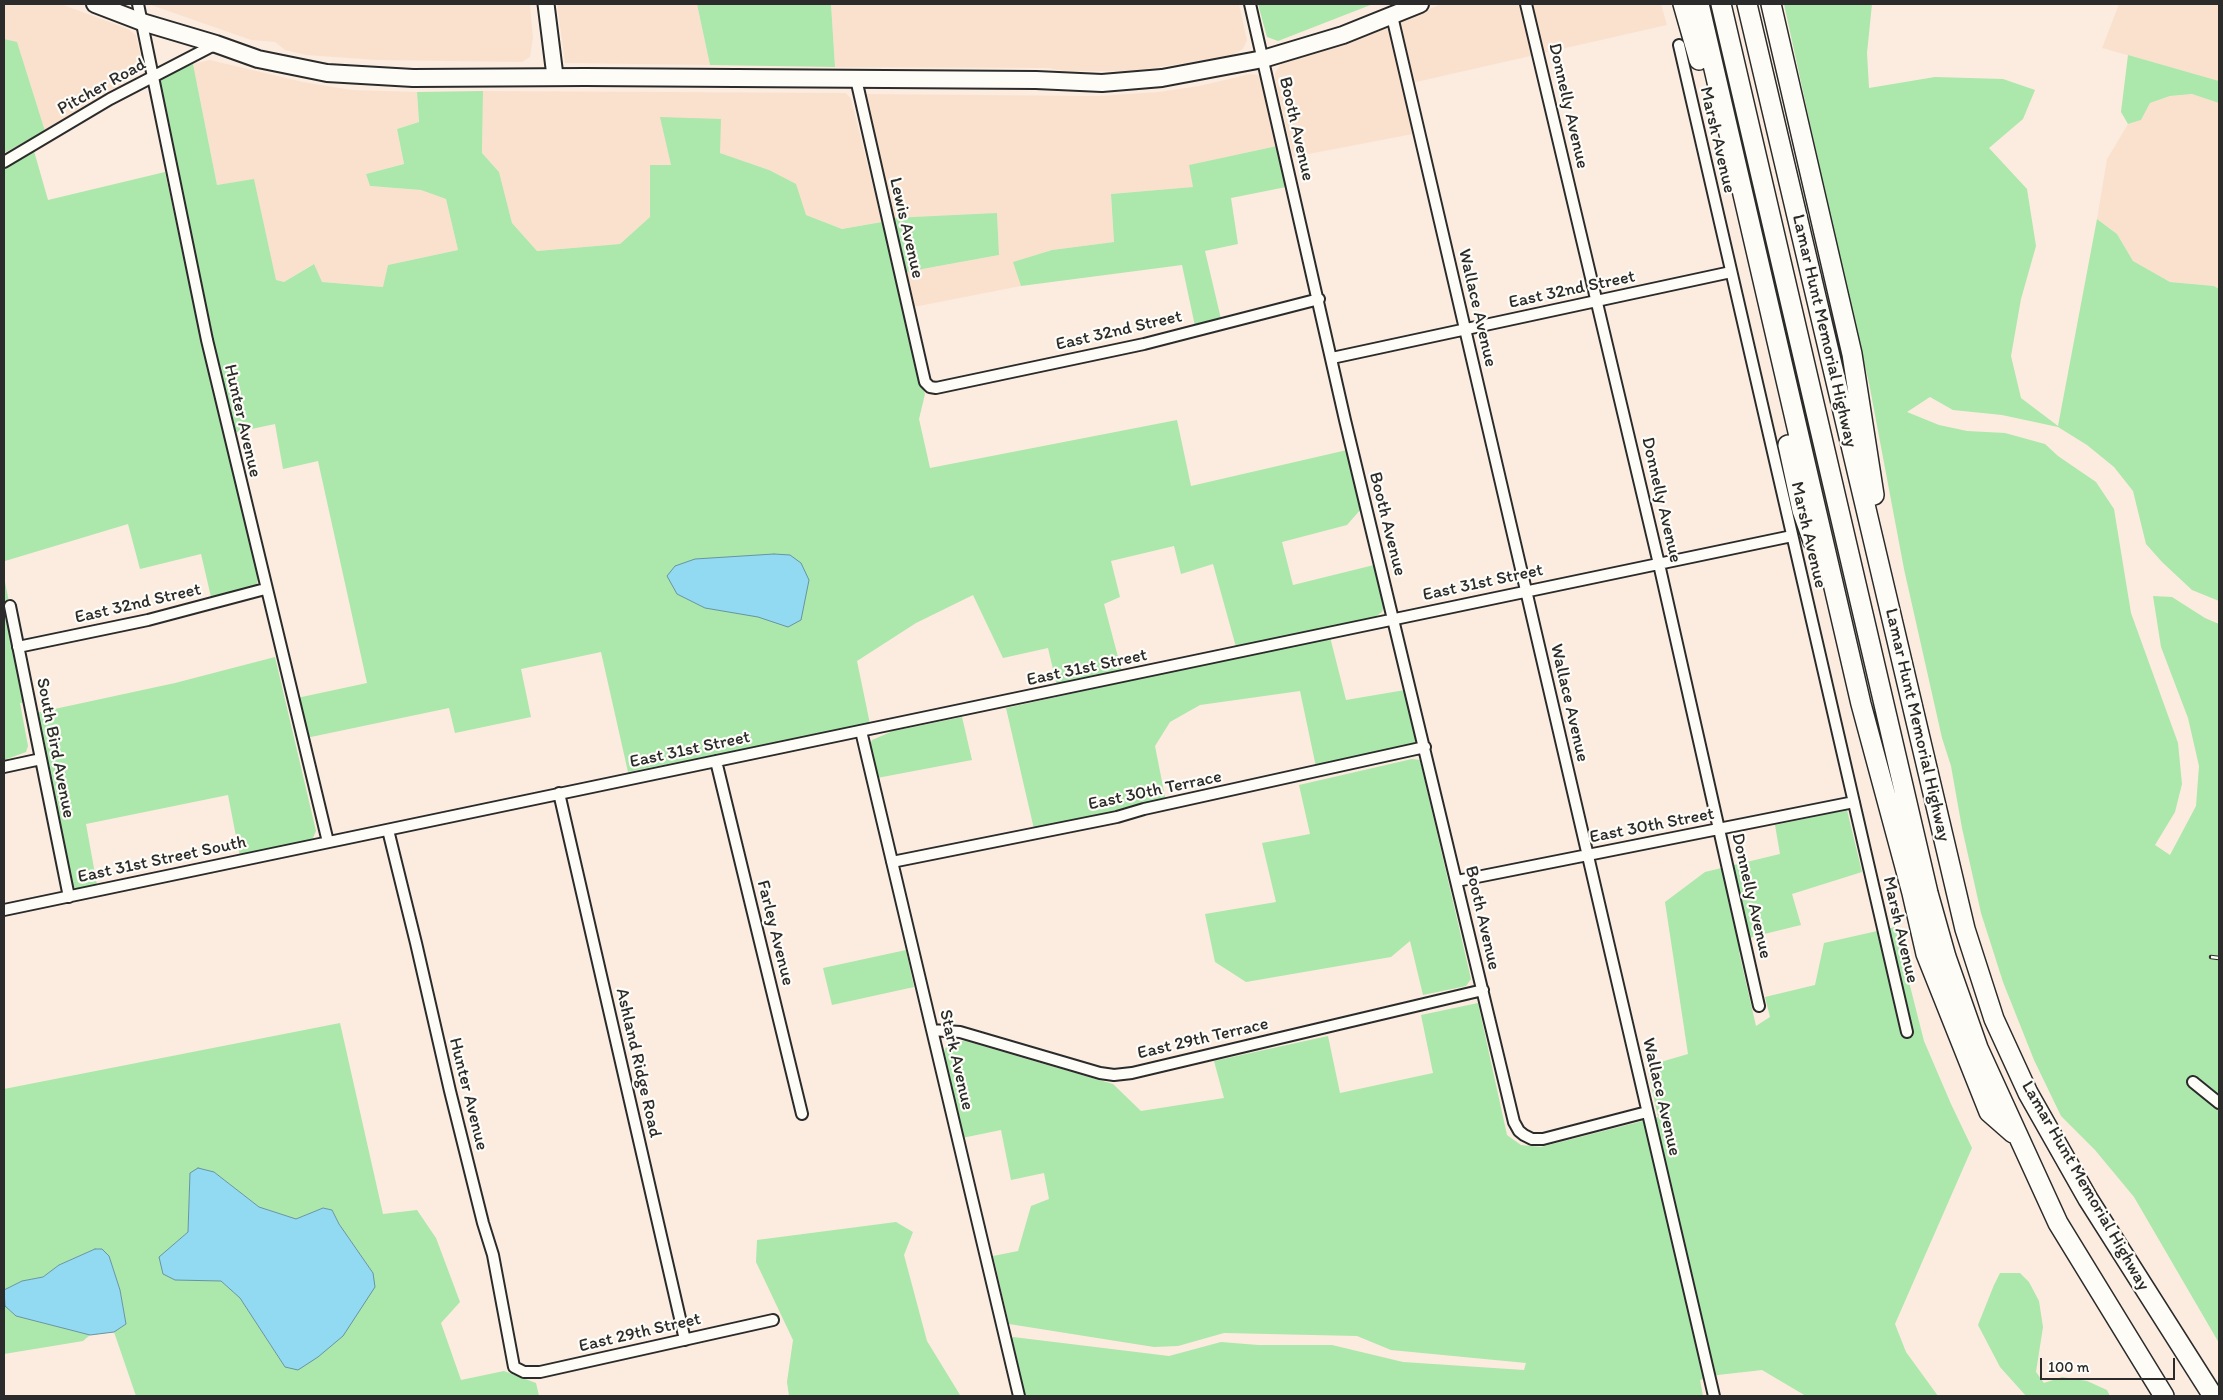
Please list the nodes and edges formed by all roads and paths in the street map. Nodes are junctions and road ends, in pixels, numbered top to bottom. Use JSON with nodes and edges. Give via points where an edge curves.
{"nodes":[{"id":1,"x":95,"y":4,"type":"edge"},
{"id":2,"x":138,"y":4,"type":"edge"},
{"id":3,"x":546,"y":4,"type":"edge"},
{"id":4,"x":1250,"y":4,"type":"edge"},
{"id":5,"x":1420,"y":4,"type":"edge"},
{"id":6,"x":1526,"y":4,"type":"edge"},
{"id":7,"x":1682,"y":4,"type":"edge"},
{"id":8,"x":1699,"y":4,"type":"edge"},
{"id":9,"x":1721,"y":4,"type":"edge"},
{"id":10,"x":1747,"y":4,"type":"edge"},
{"id":11,"x":1771,"y":4,"type":"edge"},
{"id":12,"x":1392,"y":16,"type":"junction"},
{"id":13,"x":142,"y":22,"type":"junction"},
{"id":14,"x":216,"y":44,"type":"junction"},
{"id":15,"x":1678,"y":46,"type":"dead end"},
{"id":16,"x":1263,"y":59,"type":"junction"},
{"id":17,"x":555,"y":76,"type":"junction"},
{"id":18,"x":153,"y":77,"type":"junction"},
{"id":19,"x":856,"y":79,"type":"junction"},
{"id":20,"x":4,"y":162,"type":"edge"},
{"id":21,"x":1731,"y":272,"type":"junction"},
{"id":22,"x":1319,"y":299,"type":"junction"},
{"id":23,"x":1597,"y":302,"type":"junction"},
{"id":24,"x":1466,"y":330,"type":"junction"},
{"id":25,"x":1332,"y":358,"type":"junction"},
{"id":26,"x":926,"y":384,"type":"joint"},
{"id":27,"x":1792,"y":536,"type":"junction"},
{"id":28,"x":1876,"y":551,"type":"junction"},
{"id":29,"x":1660,"y":564,"type":"junction"},
{"id":30,"x":1834,"y":586,"type":"junction"},
{"id":31,"x":265,"y":589,"type":"junction"},
{"id":32,"x":1526,"y":591,"type":"junction"},
{"id":33,"x":10,"y":606,"type":"dead end"},
{"id":34,"x":1394,"y":618,"type":"junction"},
{"id":35,"x":18,"y":646,"type":"junction"},
{"id":36,"x":861,"y":731,"type":"junction"},
{"id":37,"x":1425,"y":747,"type":"junction"},
{"id":38,"x":41,"y":759,"type":"junction"},
{"id":39,"x":716,"y":761,"type":"junction"},
{"id":40,"x":4,"y":766,"type":"edge"},
{"id":41,"x":559,"y":793,"type":"junction"},
{"id":42,"x":1854,"y":802,"type":"junction"},
{"id":43,"x":388,"y":830,"type":"junction"},
{"id":44,"x":1719,"y":830,"type":"junction"},
{"id":45,"x":328,"y":842,"type":"junction"},
{"id":46,"x":1587,"y":855,"type":"junction"},
{"id":47,"x":892,"y":862,"type":"junction"},
{"id":48,"x":1457,"y":882,"type":"junction"},
{"id":49,"x":69,"y":897,"type":"junction"},
{"id":50,"x":4,"y":910,"type":"edge"},
{"id":51,"x":1483,"y":990,"type":"junction"},
{"id":52,"x":1759,"y":1006,"type":"dead end"},
{"id":53,"x":932,"y":1030,"type":"junction"},
{"id":54,"x":1907,"y":1032,"type":"dead end"},
{"id":55,"x":2193,"y":1082,"type":"dead end"},
{"id":56,"x":2219,"y":1103,"type":"edge"},
{"id":57,"x":1647,"y":1112,"type":"junction"},
{"id":58,"x":802,"y":1114,"type":"dead end"},
{"id":59,"x":2018,"y":1138,"type":"junction"},
{"id":60,"x":773,"y":1320,"type":"dead end"},
{"id":61,"x":685,"y":1340,"type":"junction"},
{"id":62,"x":514,"y":1367,"type":"joint"},
{"id":63,"x":1019,"y":1396,"type":"edge"},
{"id":64,"x":1714,"y":1396,"type":"edge"},
{"id":65,"x":2164,"y":1396,"type":"edge"},
{"id":66,"x":2213,"y":1396,"type":"edge"}],
"edges":[{"from":1,"to":13,"type":"main road"},
{"from":2,"to":13,"type":"street","name":"Hunter Avenue"},
{"from":3,"to":17,"type":"main road"},
{"from":4,"to":16,"type":"street","name":"Booth Avenue"},
{"from":5,"to":12,"type":"main road"},
{"from":6,"to":23,"type":"street","name":"Donnelly Avenue"},
{"from":7,"to":30,"type":"highway","via":[[1694,37],[1802,510],[1821,562]]},
{"from":8,"to":30,"type":"highway"},
{"from":9,"to":59,"type":"highway","name":"Lamar Hunt Memorial Highway","via":[[1928,893],[1946,957],[1978,1048]]},
{"from":10,"to":28,"type":"highway","name":"Lamar Hunt Memorial Highway"},
{"from":11,"to":28,"type":"highway","via":[[1852,354],[1876,509]]},
{"from":12,"to":16,"type":"main road","via":[[1343,35]]},
{"from":12,"to":24,"type":"street","name":"Wallace Avenue"},
{"from":13,"to":14,"type":"main road"},
{"from":13,"to":18,"type":"street","name":"Hunter Avenue"},
{"from":14,"to":17,"type":"main road","via":[[268,62],[327,72],[413,78]]},
{"from":14,"to":18,"type":"street","name":"Pitcher Road"},
{"from":15,"to":21,"type":"street","name":"Marsh Avenue"},
{"from":16,"to":19,"type":"main road","via":[[1162,78],[1102,82]]},
{"from":16,"to":22,"type":"street","name":"Booth Avenue"},
{"from":17,"to":19,"type":"main road"},
{"from":18,"to":20,"type":"street","name":"Pitcher Road"},
{"from":18,"to":31,"type":"street","name":"Hunter Avenue","via":[[205,330]]},
{"from":19,"to":26,"type":"street","name":"Lewis Avenue"},
{"from":21,"to":23,"type":"street","name":"East 32nd Street"},
{"from":21,"to":27,"type":"street","name":"Marsh Avenue"},
{"from":22,"to":25,"type":"street","name":"Booth Avenue"},
{"from":22,"to":26,"type":"street","name":"East 32nd Street","via":[[1106,352],[936,388]]},
{"from":23,"to":24,"type":"street","name":"East 32nd Street"},
{"from":23,"to":29,"type":"street","name":"Donnelly Avenue"},
{"from":24,"to":25,"type":"street","name":"East 32nd Street"},
{"from":24,"to":32,"type":"street","name":"Wallace Avenue"},
{"from":25,"to":34,"type":"street","name":"Booth Avenue"},
{"from":27,"to":29,"type":"street","name":"East 31st Street"},
{"from":27,"to":42,"type":"street","name":"Marsh Avenue"},
{"from":28,"to":66,"type":"highway","name":"Lamar Hunt Memorial Highway","via":[[1965,929],[1994,1019],[2028,1093],[2088,1199]]},
{"from":29,"to":32,"type":"street","name":"East 31st Street"},
{"from":29,"to":44,"type":"street","name":"Donnelly Avenue"},
{"from":30,"to":59,"type":"highway","via":[[1926,954],[1990,1112]]},
{"from":31,"to":35,"type":"street","name":"East 32nd Street","via":[[148,620]]},
{"from":31,"to":45,"type":"street","name":"Hunter Avenue"},
{"from":32,"to":34,"type":"street","name":"East 31st Street"},
{"from":32,"to":46,"type":"street","name":"Wallace Avenue"},
{"from":33,"to":35,"type":"street","name":"South Bird Avenue"},
{"from":34,"to":36,"type":"street","name":"East 31st Street"},
{"from":34,"to":37,"type":"street","name":"Booth Avenue"},
{"from":35,"to":38,"type":"street","name":"South Bird Avenue"},
{"from":36,"to":39,"type":"street","name":"East 31st Street"},
{"from":36,"to":47,"type":"street","name":"Stark Avenue"},
{"from":37,"to":47,"type":"street","name":"East 30th Terrace","via":[[1118,817]]},
{"from":37,"to":48,"type":"street","name":"Booth Avenue"},
{"from":38,"to":40,"type":"street"},
{"from":38,"to":49,"type":"street","name":"South Bird Avenue"},
{"from":39,"to":41,"type":"street","name":"East 31st Street"},
{"from":39,"to":58,"type":"street","name":"Farley Avenue"},
{"from":41,"to":43,"type":"street","name":"East 31st Street"},
{"from":41,"to":61,"type":"street","name":"Ashland Ridge Road"},
{"from":42,"to":44,"type":"street","name":"East 30th Street"},
{"from":42,"to":54,"type":"street","name":"Marsh Avenue"},
{"from":43,"to":45,"type":"street","name":"East 31st Street South"},
{"from":43,"to":62,"type":"street","name":"Hunter Avenue","via":[[493,1255]]},
{"from":44,"to":46,"type":"street","name":"East 30th Street"},
{"from":44,"to":52,"type":"street","name":"Donnelly Avenue"},
{"from":45,"to":49,"type":"street","name":"East 31st Street South"},
{"from":46,"to":48,"type":"street","name":"East 30th Street"},
{"from":46,"to":57,"type":"street","name":"Wallace Avenue"},
{"from":47,"to":53,"type":"street","name":"Stark Avenue"},
{"from":48,"to":51,"type":"street","name":"Booth Avenue"},
{"from":49,"to":50,"type":"street","name":"East 31st Street South"},
{"from":51,"to":53,"type":"street","name":"East 29th Terrace","via":[[1114,1075],[960,1032]]},
{"from":51,"to":57,"type":"street","name":"Booth Avenue","via":[[1514,1122],[1524,1135],[1543,1139]]},
{"from":53,"to":63,"type":"street","name":"Stark Avenue"},
{"from":55,"to":56,"type":"street"},
{"from":57,"to":64,"type":"street","name":"Wallace Avenue"},
{"from":59,"to":65,"type":"highway","name":"Lamar Hunt Memorial Highway","via":[[2058,1222]]},
{"from":60,"to":61,"type":"street","name":"East 29th Street"},
{"from":61,"to":62,"type":"street","name":"East 29th Street","via":[[540,1372],[524,1372]]}]}
